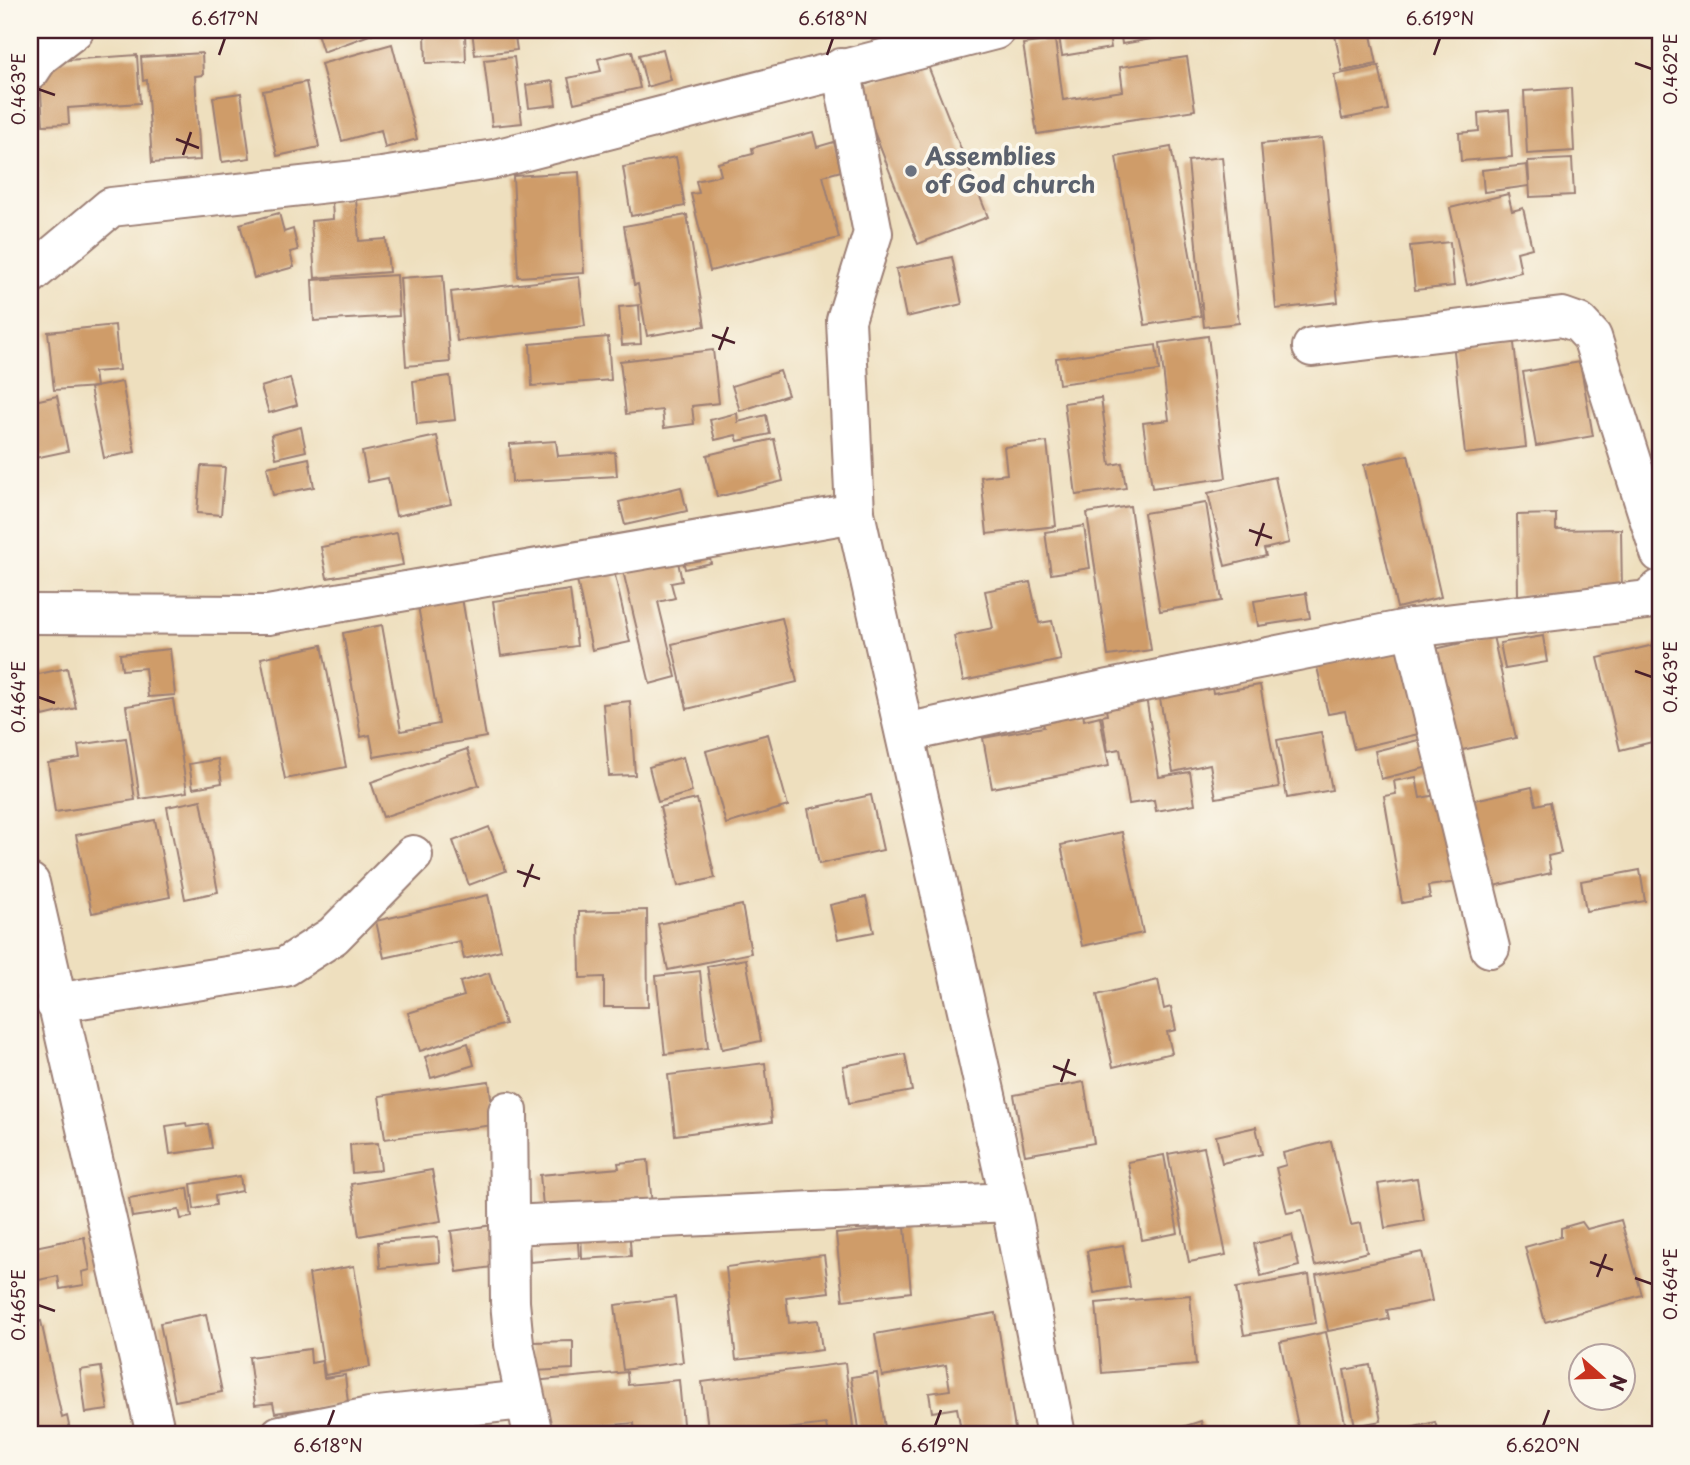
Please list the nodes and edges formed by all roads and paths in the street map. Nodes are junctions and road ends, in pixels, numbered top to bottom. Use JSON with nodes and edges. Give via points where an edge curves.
{"nodes":[{"id":1,"x":74,"y":30,"type":"edge"},
{"id":2,"x":995,"y":30,"type":"edge"},
{"id":3,"x":841,"y":68,"type":"junction"},
{"id":4,"x":30,"y":71,"type":"edge"},
{"id":5,"x":30,"y":275,"type":"edge"},
{"id":6,"x":1312,"y":347,"type":"dead end"},
{"id":7,"x":855,"y":513,"type":"junction"},
{"id":8,"x":1660,"y":553,"type":"edge"},
{"id":9,"x":1660,"y":589,"type":"edge"},
{"id":10,"x":30,"y":614,"type":"edge"},
{"id":11,"x":1412,"y":628,"type":"junction"},
{"id":12,"x":905,"y":733,"type":"junction"},
{"id":13,"x":414,"y":855,"type":"dead end"},
{"id":14,"x":30,"y":883,"type":"edge"},
{"id":15,"x":1490,"y":948,"type":"dead end"},
{"id":16,"x":55,"y":1003,"type":"junction"},
{"id":17,"x":508,"y":1111,"type":"dead end"},
{"id":18,"x":1010,"y":1202,"type":"junction"},
{"id":19,"x":509,"y":1225,"type":"junction"},
{"id":20,"x":529,"y":1418,"type":"edge"},
{"id":21,"x":156,"y":1435,"type":"edge"},
{"id":22,"x":280,"y":1435,"type":"edge"},
{"id":23,"x":1056,"y":1435,"type":"edge"}],
"edges":[{"from":1,"to":4,"type":"street","via":[[40,55]]},
{"from":2,"to":3,"type":"street"},
{"from":3,"to":5,"type":"street","via":[[484,161],[111,207]]},
{"from":3,"to":7,"type":"street","via":[[873,233],[846,320]]},
{"from":6,"to":8,"type":"street","via":[[1562,317],[1579,323],[1592,337]]},
{"from":7,"to":10,"type":"street","via":[[268,615]]},
{"from":7,"to":12,"type":"street"},
{"from":9,"to":11,"type":"street","via":[[1647,600],[1611,606]]},
{"from":11,"to":12,"type":"street"},
{"from":11,"to":15,"type":"street"},
{"from":12,"to":18,"type":"street"},
{"from":13,"to":16,"type":"street","via":[[332,936],[285,967]]},
{"from":14,"to":16,"type":"street"},
{"from":16,"to":21,"type":"street"},
{"from":17,"to":19,"type":"street"},
{"from":18,"to":19,"type":"street"},
{"from":18,"to":23,"type":"street"},
{"from":19,"to":20,"type":"street","via":[[514,1344]]},
{"from":20,"to":22,"type":"street","via":[[369,1418]]}]}
